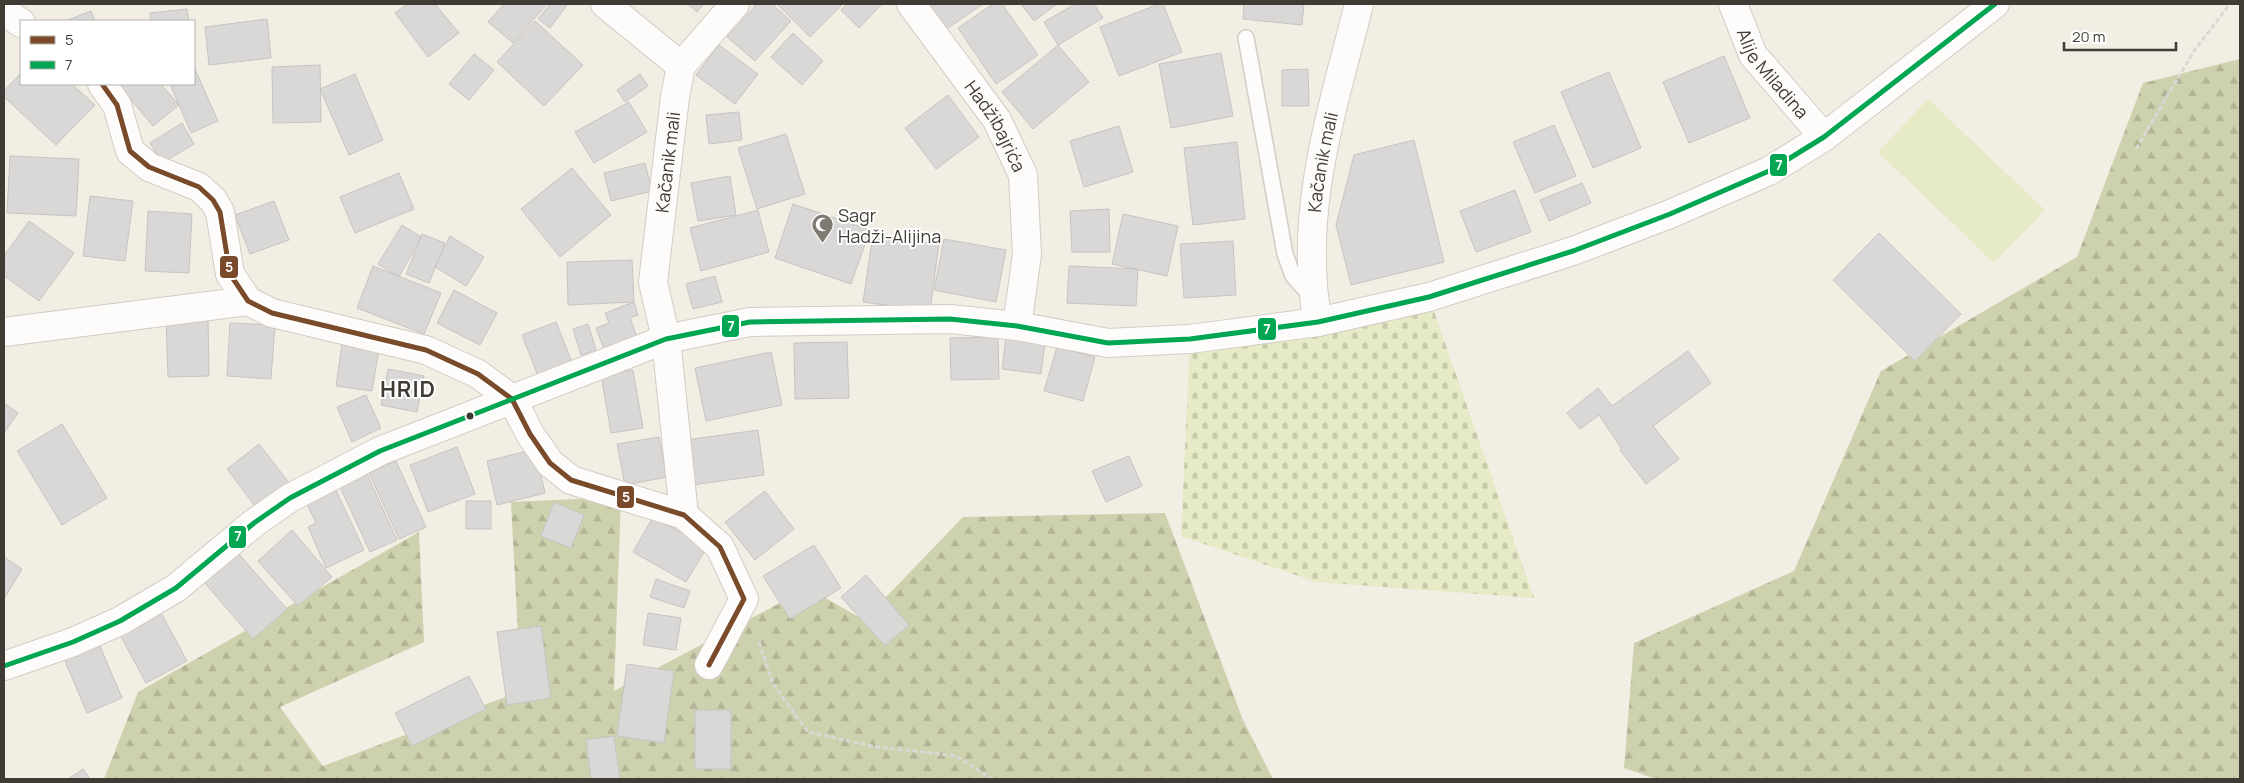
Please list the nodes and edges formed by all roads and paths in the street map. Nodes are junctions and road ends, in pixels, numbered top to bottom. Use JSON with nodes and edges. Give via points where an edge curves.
{"nodes":[{"id":1,"x":604,"y":4,"type":"edge"},
{"id":2,"x":735,"y":4,"type":"edge"},
{"id":3,"x":911,"y":4,"type":"edge"},
{"id":4,"x":1359,"y":4,"type":"edge"},
{"id":5,"x":1733,"y":4,"type":"edge"},
{"id":6,"x":1995,"y":4,"type":"edge"},
{"id":7,"x":2230,"y":4,"type":"edge"},
{"id":8,"x":4,"y":11,"type":"edge"},
{"id":9,"x":20,"y":22,"type":"edge"},
{"id":10,"x":1246,"y":38,"type":"dead end"},
{"id":11,"x":681,"y":66,"type":"junction"},
{"id":12,"x":103,"y":85,"type":"edge"},
{"id":13,"x":1824,"y":137,"type":"junction"},
{"id":14,"x":2136,"y":149,"type":"dead end"},
{"id":15,"x":248,"y":301,"type":"junction"},
{"id":16,"x":1316,"y":310,"type":"junction"},
{"id":17,"x":1017,"y":326,"type":"junction"},
{"id":18,"x":4,"y":332,"type":"edge"},
{"id":19,"x":666,"y":339,"type":"junction"},
{"id":20,"x":512,"y":399,"type":"junction"},
{"id":21,"x":684,"y":516,"type":"junction"},
{"id":22,"x":744,"y":599,"type":"junction"},
{"id":23,"x":709,"y":665,"type":"dead end"},
{"id":24,"x":4,"y":666,"type":"edge"},
{"id":25,"x":992,"y":779,"type":"edge"}],
"edges":[{"from":1,"to":11,"type":"street"},
{"from":2,"to":11,"type":"street"},
{"from":3,"to":17,"type":"street","name":"Hadžibajrića","via":[[997,120],[1023,174],[1027,254]]},
{"from":4,"to":16,"type":"street","name":"Kačanik mali","via":[[1321,154],[1313,220]]},
{"from":5,"to":13,"type":"street","name":"Alije Miladina","via":[[1753,55]]},
{"from":6,"to":13,"type":"street"},
{"from":7,"to":14,"type":"path","via":[[2194,50]]},
{"from":8,"to":9,"type":"street"},
{"from":10,"to":16,"type":"lane","via":[[1285,254],[1293,276]]},
{"from":11,"to":19,"type":"street","name":"Kačanik mali","via":[[653,282]]},
{"from":12,"to":15,"type":"street","via":[[117,105],[130,151],[149,168],[199,187],[213,200],[220,212],[230,274]]},
{"from":13,"to":16,"type":"street","via":[[1769,171],[1573,251],[1429,297]]},
{"from":15,"to":18,"type":"street"},
{"from":15,"to":20,"type":"street","via":[[272,313],[426,350],[478,374]]},
{"from":16,"to":17,"type":"street","via":[[1190,339],[1108,343]]},
{"from":17,"to":19,"type":"street","via":[[950,319],[750,322]]},
{"from":19,"to":20,"type":"street"},
{"from":19,"to":21,"type":"street","name":"Kačanik mali"},
{"from":20,"to":21,"type":"street","via":[[550,463],[572,480]]},
{"from":20,"to":24,"type":"street","via":[[380,451],[290,498],[254,523],[176,588],[120,621]]},
{"from":21,"to":22,"type":"street","via":[[720,547]]},
{"from":22,"to":23,"type":"street"},
{"from":22,"to":25,"type":"path","via":[[773,684],[808,732],[872,746],[956,756]]}]}
